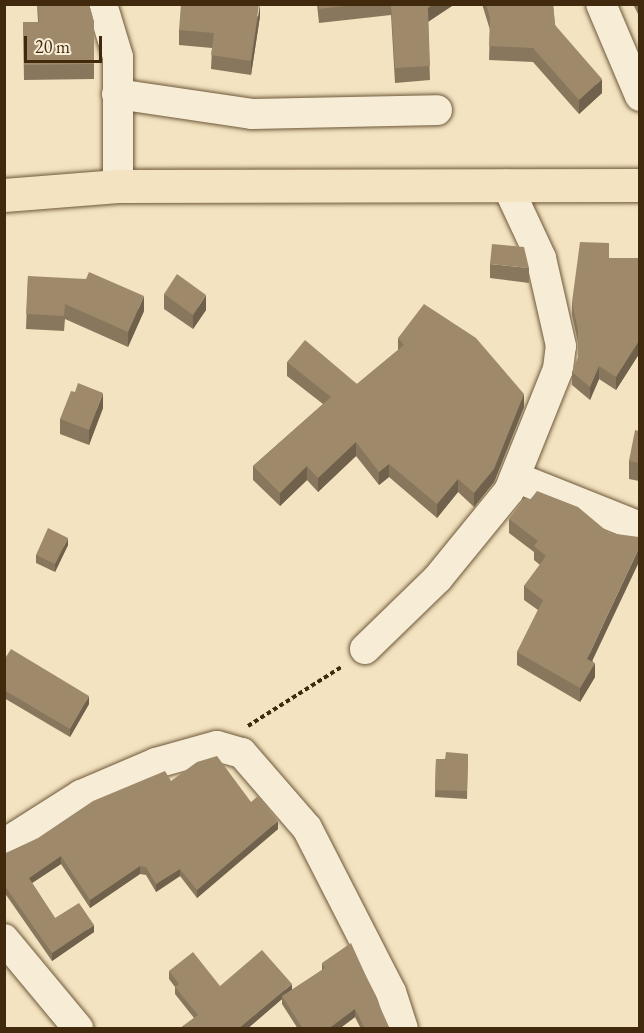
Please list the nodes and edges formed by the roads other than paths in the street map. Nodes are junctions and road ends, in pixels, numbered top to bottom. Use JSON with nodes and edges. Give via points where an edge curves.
{"nodes":[{"id":1,"x":102,"y":4,"type":"edge"},
{"id":2,"x":601,"y":4,"type":"edge"},
{"id":3,"x":117,"y":94,"type":"junction"},
{"id":4,"x":639,"y":96,"type":"edge"},
{"id":5,"x":437,"y":110,"type":"dead end"},
{"id":6,"x":507,"y":185,"type":"junction"},
{"id":7,"x":639,"y":185,"type":"edge"},
{"id":8,"x":118,"y":186,"type":"junction"},
{"id":9,"x":4,"y":195,"type":"edge"},
{"id":10,"x":515,"y":477,"type":"junction"},
{"id":11,"x":639,"y":526,"type":"edge"},
{"id":12,"x":364,"y":649,"type":"road end"},
{"id":13,"x":4,"y":844,"type":"edge"},
{"id":14,"x":4,"y":939,"type":"edge"},
{"id":15,"x":78,"y":1029,"type":"edge"},
{"id":16,"x":403,"y":1029,"type":"edge"}],
"edges":[{"from":1,"to":3,"type":"street","via":[[118,57]]},
{"from":2,"to":4,"type":"street"},
{"from":3,"to":5,"type":"street","via":[[252,114]]},
{"from":3,"to":8,"type":"street"},
{"from":6,"to":7,"type":"highway"},
{"from":6,"to":8,"type":"highway"},
{"from":6,"to":10,"type":"street","via":[[542,258],[561,346],[558,369]]},
{"from":8,"to":9,"type":"highway"},
{"from":10,"to":11,"type":"street"},
{"from":10,"to":12,"type":"street","via":[[465,548]]},
{"from":13,"to":16,"type":"street","via":[[81,795],[156,763],[217,746],[242,753],[307,828],[391,992]]},
{"from":14,"to":15,"type":"street"}]}
